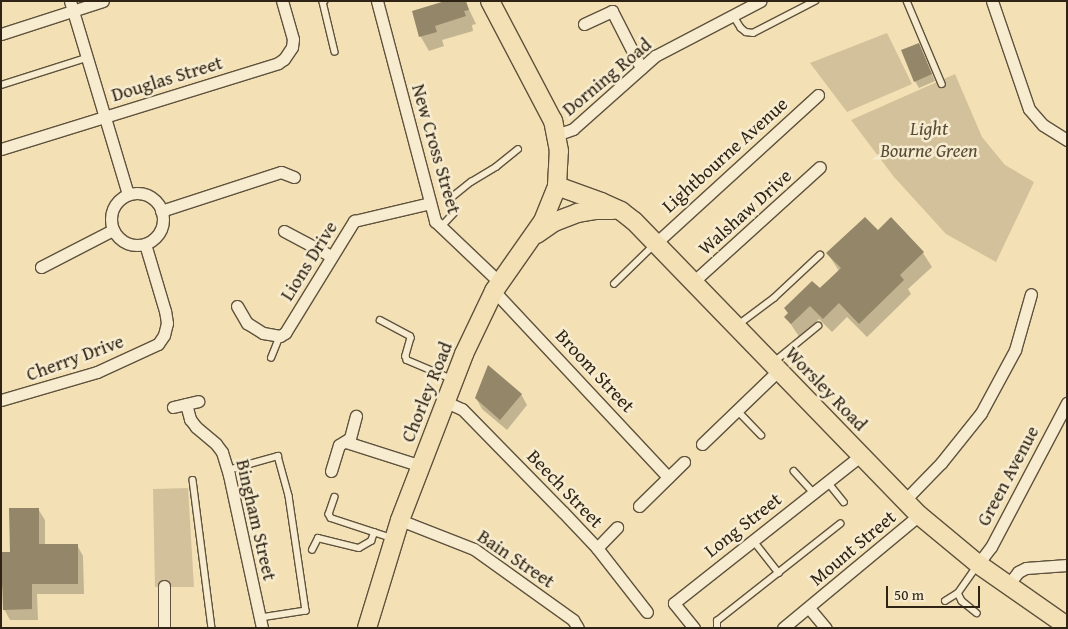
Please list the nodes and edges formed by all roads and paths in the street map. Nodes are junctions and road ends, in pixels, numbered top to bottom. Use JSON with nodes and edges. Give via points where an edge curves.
{"nodes":[{"id":1,"x":103,"y":1,"type":"edge"},
{"id":2,"x":282,"y":1,"type":"edge"},
{"id":3,"x":325,"y":1,"type":"edge"},
{"id":4,"x":377,"y":1,"type":"edge"},
{"id":5,"x":490,"y":1,"type":"edge"},
{"id":6,"x":815,"y":1,"type":"edge"},
{"id":7,"x":907,"y":1,"type":"edge"},
{"id":8,"x":992,"y":1,"type":"edge"},
{"id":9,"x":753,"y":3,"type":"edge"},
{"id":10,"x":71,"y":6,"type":"edge"},
{"id":11,"x":733,"y":15,"type":"junction"},
{"id":12,"x":584,"y":24,"type":"dead end"},
{"id":13,"x":1,"y":34,"type":"edge"},
{"id":14,"x":335,"y":52,"type":"dead end"},
{"id":15,"x":86,"y":58,"type":"junction"},
{"id":16,"x":641,"y":68,"type":"junction"},
{"id":17,"x":942,"y":84,"type":"dead end"},
{"id":18,"x":1,"y":85,"type":"edge"},
{"id":19,"x":818,"y":95,"type":"dead end"},
{"id":20,"x":103,"y":117,"type":"junction"},
{"id":21,"x":556,"y":135,"type":"junction"},
{"id":22,"x":1067,"y":140,"type":"edge"},
{"id":23,"x":1,"y":149,"type":"edge"},
{"id":24,"x":518,"y":149,"type":"dead end"},
{"id":25,"x":820,"y":167,"type":"dead end"},
{"id":26,"x":294,"y":177,"type":"dead end"},
{"id":27,"x":557,"y":186,"type":"junction"},
{"id":28,"x":128,"y":194,"type":"junction"},
{"id":29,"x":430,"y":202,"type":"junction"},
{"id":30,"x":162,"y":211,"type":"junction"},
{"id":31,"x":621,"y":211,"type":"junction"},
{"id":32,"x":441,"y":227,"type":"junction"},
{"id":33,"x":113,"y":230,"type":"junction"},
{"id":34,"x":284,"y":231,"type":"dead end"},
{"id":35,"x":534,"y":236,"type":"junction"},
{"id":36,"x":656,"y":242,"type":"junction"},
{"id":37,"x":145,"y":244,"type":"junction"},
{"id":38,"x":331,"y":256,"type":"junction"},
{"id":39,"x":820,"y":256,"type":"dead end"},
{"id":40,"x":41,"y":267,"type":"dead end"},
{"id":41,"x":693,"y":282,"type":"junction"},
{"id":42,"x":614,"y":284,"type":"dead end"},
{"id":43,"x":497,"y":287,"type":"junction"},
{"id":44,"x":1031,"y":294,"type":"dead end"},
{"id":45,"x":237,"y":306,"type":"dead end"},
{"id":46,"x":380,"y":320,"type":"dead end"},
{"id":47,"x":736,"y":326,"type":"junction"},
{"id":48,"x":818,"y":326,"type":"dead end"},
{"id":49,"x":280,"y":336,"type":"junction"},
{"id":50,"x":271,"y":358,"type":"dead end"},
{"id":51,"x":776,"y":367,"type":"junction"},
{"id":52,"x":454,"y":380,"type":"junction"},
{"id":53,"x":1,"y":400,"type":"edge"},
{"id":54,"x":198,"y":401,"type":"dead end"},
{"id":55,"x":446,"y":402,"type":"junction"},
{"id":56,"x":1067,"y":403,"type":"edge"},
{"id":57,"x":186,"y":404,"type":"junction"},
{"id":58,"x":173,"y":407,"type":"dead end"},
{"id":59,"x":737,"y":410,"type":"junction"},
{"id":60,"x":356,"y":416,"type":"dead end"},
{"id":61,"x":761,"y":435,"type":"dead end"},
{"id":62,"x":346,"y":442,"type":"junction"},
{"id":63,"x":702,"y":444,"type":"dead end"},
{"id":64,"x":860,"y":456,"type":"junction"},
{"id":65,"x":684,"y":462,"type":"dead end"},
{"id":66,"x":421,"y":466,"type":"junction"},
{"id":67,"x":228,"y":470,"type":"junction"},
{"id":68,"x":332,"y":471,"type":"dead end"},
{"id":69,"x":794,"y":471,"type":"dead end"},
{"id":70,"x":668,"y":477,"type":"junction"},
{"id":71,"x":193,"y":480,"type":"dead end"},
{"id":72,"x":827,"y":481,"type":"junction"},
{"id":73,"x":813,"y":492,"type":"junction"},
{"id":74,"x":335,"y":498,"type":"dead end"},
{"id":75,"x":904,"y":501,"type":"junction"},
{"id":76,"x":844,"y":502,"type":"dead end"},
{"id":77,"x":639,"y":506,"type":"dead end"},
{"id":78,"x":919,"y":515,"type":"junction"},
{"id":79,"x":400,"y":520,"type":"junction"},
{"id":80,"x":840,"y":524,"type":"dead end"},
{"id":81,"x":617,"y":527,"type":"dead end"},
{"id":82,"x":374,"y":533,"type":"junction"},
{"id":83,"x":394,"y":538,"type":"junction"},
{"id":84,"x":753,"y":540,"type":"junction"},
{"id":85,"x":596,"y":548,"type":"junction"},
{"id":86,"x":312,"y":550,"type":"dead end"},
{"id":87,"x":978,"y":564,"type":"junction"},
{"id":88,"x":1067,"y":565,"type":"edge"},
{"id":89,"x":779,"y":572,"type":"junction"},
{"id":90,"x":1008,"y":585,"type":"junction"},
{"id":91,"x":164,"y":586,"type":"dead end"},
{"id":92,"x":958,"y":593,"type":"junction"},
{"id":93,"x":945,"y":601,"type":"dead end"},
{"id":94,"x":809,"y":608,"type":"junction"},
{"id":95,"x":647,"y":612,"type":"dead end"},
{"id":96,"x":977,"y":613,"type":"dead end"},
{"id":97,"x":261,"y":623,"type":"edge"},
{"id":98,"x":1067,"y":626,"type":"edge"},
{"id":99,"x":164,"y":628,"type":"edge"},
{"id":100,"x":212,"y":628,"type":"edge"},
{"id":101,"x":367,"y":628,"type":"edge"},
{"id":102,"x":578,"y":628,"type":"edge"},
{"id":103,"x":694,"y":628,"type":"edge"},
{"id":104,"x":717,"y":628,"type":"edge"},
{"id":105,"x":783,"y":628,"type":"edge"},
{"id":106,"x":826,"y":628,"type":"edge"}],
"edges":[{"from":1,"to":10,"type":"street"},
{"from":2,"to":20,"type":"street","name":"Douglas Street","via":[[293,39],[284,59]]},
{"from":3,"to":14,"type":"lane"},
{"from":4,"to":29,"type":"street","name":"New Cross Street"},
{"from":5,"to":21,"type":"main road","via":[[546,106]]},
{"from":6,"to":11,"type":"lane","via":[[753,33],[741,28]]},
{"from":7,"to":17,"type":"lane"},
{"from":8,"to":22,"type":"street","via":[[1029,109],[1044,125]]},
{"from":9,"to":11,"type":"street","name":"Dorning Road"},
{"from":10,"to":13,"type":"street"},
{"from":10,"to":15,"type":"street"},
{"from":11,"to":16,"type":"street","name":"Dorning Road","via":[[655,56]]},
{"from":12,"to":16,"type":"street","via":[[612,11]]},
{"from":15,"to":18,"type":"lane"},
{"from":15,"to":20,"type":"street"},
{"from":16,"to":21,"type":"street","name":"Dorning Road","via":[[573,129]]},
{"from":19,"to":36,"type":"street","name":"Lightbourne Avenue"},
{"from":20,"to":23,"type":"street","name":"Douglas Street"},
{"from":20,"to":28,"type":"street"},
{"from":21,"to":27,"type":"main road"},
{"from":24,"to":32,"type":"lane","via":[[451,198],[454,213]]},
{"from":25,"to":41,"type":"street","name":"Walshaw Drive"},
{"from":26,"to":30,"type":"street","via":[[281,172]]},
{"from":27,"to":31,"type":"main road","name":"Worsley Road"},
{"from":27,"to":35,"type":"main road","name":"Chorley Road"},
{"from":28,"to":30,"type":"street","via":[[145,194]]},
{"from":28,"to":33,"type":"street","via":[[115,205],[111,222]]},
{"from":29,"to":32,"type":"street","name":"New Cross Street","via":[[435,221]]},
{"from":29,"to":38,"type":"street","name":"Lions Drive","via":[[354,221]]},
{"from":30,"to":37,"type":"street","via":[[162,227]]},
{"from":31,"to":35,"type":"main road","via":[[577,213],[554,222]]},
{"from":31,"to":36,"type":"main road","name":"Worsley Road"},
{"from":32,"to":43,"type":"street","name":"New Cross Street"},
{"from":33,"to":37,"type":"street","via":[[123,241]]},
{"from":33,"to":40,"type":"street"},
{"from":34,"to":38,"type":"street"},
{"from":35,"to":43,"type":"main road","name":"Chorley Road"},
{"from":36,"to":41,"type":"main road","name":"Worsley Road"},
{"from":36,"to":42,"type":"lane"},
{"from":37,"to":53,"type":"street","name":"Cherry Drive","via":[[167,323],[158,344],[97,372]]},
{"from":38,"to":49,"type":"street","name":"Lions Drive","via":[[285,333]]},
{"from":39,"to":47,"type":"lane","via":[[774,298]]},
{"from":41,"to":47,"type":"main road","name":"Worsley Road"},
{"from":43,"to":52,"type":"main road","name":"Chorley Road"},
{"from":43,"to":70,"type":"street","name":"Broom Street","via":[[508,304]]},
{"from":44,"to":75,"type":"street","via":[[1015,350],[981,413]]},
{"from":45,"to":49,"type":"street","via":[[247,323],[263,333]]},
{"from":46,"to":52,"type":"lane","via":[[410,336],[407,360]]},
{"from":47,"to":51,"type":"main road","name":"Worsley Road"},
{"from":48,"to":51,"type":"lane"},
{"from":49,"to":50,"type":"lane"},
{"from":51,"to":59,"type":"street"},
{"from":51,"to":64,"type":"main road","name":"Worsley Road"},
{"from":52,"to":55,"type":"main road","name":"Chorley Road"},
{"from":54,"to":57,"type":"street"},
{"from":55,"to":66,"type":"main road","name":"Chorley Road"},
{"from":55,"to":85,"type":"street","name":"Beech Street","via":[[462,409]]},
{"from":56,"to":87,"type":"street","name":"Green Avenue","via":[[991,547]]},
{"from":57,"to":58,"type":"street"},
{"from":57,"to":67,"type":"street","name":"Bingham Street","via":[[190,419],[216,444]]},
{"from":59,"to":61,"type":"lane"},
{"from":59,"to":63,"type":"street"},
{"from":60,"to":62,"type":"street"},
{"from":62,"to":66,"type":"street"},
{"from":62,"to":68,"type":"street","via":[[339,445]]},
{"from":64,"to":72,"type":"street","name":"Long Street"},
{"from":64,"to":75,"type":"main road","name":"Worsley Road"},
{"from":65,"to":70,"type":"street"},
{"from":66,"to":79,"type":"main road","name":"Chorley Road"},
{"from":67,"to":97,"type":"street","name":"Bingham Street"},
{"from":67,"to":97,"type":"lane","via":[[278,456],[289,496],[306,611]]},
{"from":69,"to":73,"type":"lane"},
{"from":70,"to":77,"type":"street"},
{"from":71,"to":100,"type":"lane"},
{"from":72,"to":73,"type":"street","name":"Long Street"},
{"from":72,"to":76,"type":"lane"},
{"from":73,"to":84,"type":"street","name":"Long Street"},
{"from":74,"to":82,"type":"lane","via":[[329,514],[331,518]]},
{"from":75,"to":78,"type":"main road","name":"Worsley Road"},
{"from":78,"to":87,"type":"main road","name":"Worsley Road"},
{"from":78,"to":94,"type":"street","name":"Mount Street"},
{"from":79,"to":83,"type":"main road","name":"Chorley Road"},
{"from":79,"to":102,"type":"street","name":"Bain Street","via":[[474,549],[573,620]]},
{"from":80,"to":89,"type":"lane"},
{"from":81,"to":85,"type":"street"},
{"from":82,"to":83,"type":"lane"},
{"from":82,"to":86,"type":"lane","via":[[371,541],[359,548],[318,538]]},
{"from":83,"to":101,"type":"main road","name":"Chorley Road"},
{"from":84,"to":89,"type":"lane"},
{"from":84,"to":103,"type":"street","name":"Long Street","via":[[674,603]]},
{"from":85,"to":95,"type":"street","name":"Beech Street"},
{"from":87,"to":90,"type":"main road","name":"Worsley Road"},
{"from":87,"to":92,"type":"lane"},
{"from":88,"to":90,"type":"street","via":[[1026,568],[1018,572]]},
{"from":89,"to":104,"type":"lane","via":[[717,621]]},
{"from":90,"to":98,"type":"main road","name":"Worsley Road"},
{"from":91,"to":99,"type":"street"},
{"from":92,"to":93,"type":"lane"},
{"from":92,"to":96,"type":"lane","via":[[962,601]]},
{"from":94,"to":105,"type":"street","name":"Mount Street"},
{"from":94,"to":106,"type":"street","name":"Mount Street"}]}
